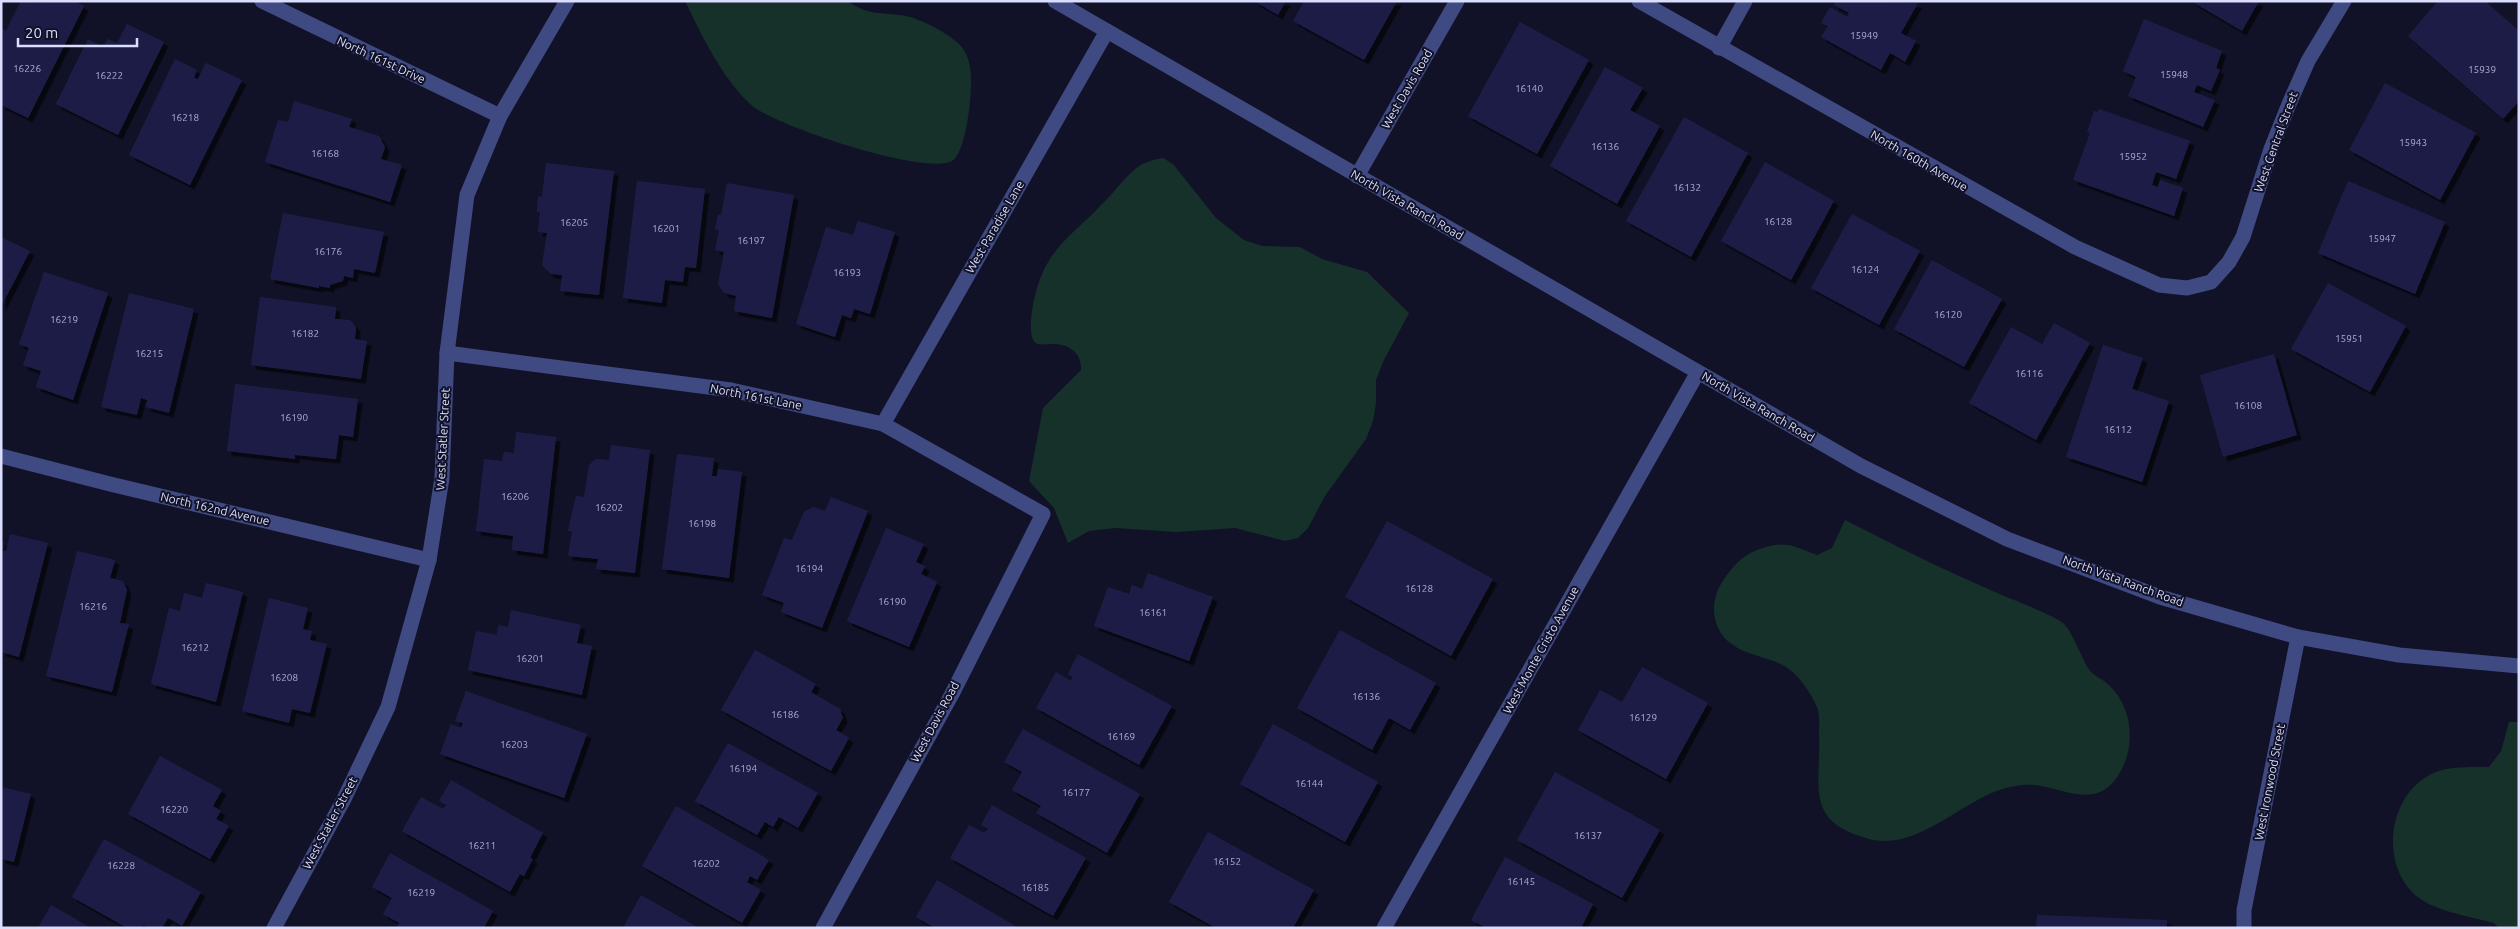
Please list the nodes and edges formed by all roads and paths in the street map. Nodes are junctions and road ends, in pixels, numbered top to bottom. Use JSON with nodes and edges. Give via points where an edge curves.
{"nodes":[{"id":1,"x":262,"y":1,"type":"edge"},
{"id":2,"x":566,"y":1,"type":"edge"},
{"id":3,"x":1055,"y":1,"type":"edge"},
{"id":4,"x":1457,"y":1,"type":"edge"},
{"id":5,"x":1639,"y":1,"type":"edge"},
{"id":6,"x":1745,"y":1,"type":"edge"},
{"id":7,"x":2344,"y":1,"type":"edge"},
{"id":8,"x":1107,"y":31,"type":"junction"},
{"id":9,"x":1718,"y":48,"type":"junction"},
{"id":10,"x":500,"y":116,"type":"junction"},
{"id":11,"x":1357,"y":176,"type":"junction"},
{"id":12,"x":2211,"y":282,"type":"joint"},
{"id":13,"x":447,"y":353,"type":"junction"},
{"id":14,"x":1698,"y":372,"type":"junction"},
{"id":15,"x":883,"y":424,"type":"junction"},
{"id":16,"x":1,"y":456,"type":"edge"},
{"id":17,"x":1043,"y":514,"type":"joint"},
{"id":18,"x":429,"y":560,"type":"junction"},
{"id":19,"x":2298,"y":638,"type":"junction"},
{"id":20,"x":2519,"y":666,"type":"edge"},
{"id":21,"x":274,"y":928,"type":"edge"},
{"id":22,"x":823,"y":928,"type":"edge"},
{"id":23,"x":1384,"y":928,"type":"edge"},
{"id":24,"x":2244,"y":928,"type":"edge"}],
"edges":[{"from":1,"to":10,"type":"street","name":"North 161st Drive"},
{"from":2,"to":10,"type":"street","name":"West Statler Street"},
{"from":3,"to":8,"type":"street","name":"North Vista Ranch Road"},
{"from":4,"to":11,"type":"street","name":"West Davis Road"},
{"from":5,"to":9,"type":"street","name":"North 160th Avenue"},
{"from":6,"to":9,"type":"street"},
{"from":7,"to":12,"type":"street","name":"West Central Street","via":[[2308,61],[2289,104],[2243,237],[2229,262]]},
{"from":8,"to":11,"type":"street","name":"North Vista Ranch Road"},
{"from":8,"to":15,"type":"street","name":"West Paradise Lane"},
{"from":9,"to":12,"type":"street","name":"North 160th Avenue","via":[[2030,224],[2122,270],[2159,285],[2187,288]]},
{"from":10,"to":13,"type":"street","name":"West Statler Street","via":[[467,195]]},
{"from":11,"to":14,"type":"street","name":"North Vista Ranch Road"},
{"from":13,"to":15,"type":"street","name":"North 161st Lane","via":[[731,390]]},
{"from":13,"to":18,"type":"street","name":"West Statler Street","via":[[442,478]]},
{"from":14,"to":19,"type":"street","name":"North Vista Ranch Road","via":[[1861,466],[2007,539],[2160,597]]},
{"from":14,"to":23,"type":"street","name":"West Monte Cristo Avenue"},
{"from":15,"to":17,"type":"street","name":"North 161st Lane"},
{"from":16,"to":18,"type":"street","name":"North 162nd Avenue"},
{"from":17,"to":22,"type":"street","name":"West Davis Road","via":[[952,694]]},
{"from":18,"to":21,"type":"street","name":"West Statler Street","via":[[388,707],[344,799]]},
{"from":19,"to":20,"type":"street","name":"North Vista Ranch Road","via":[[2399,655]]},
{"from":19,"to":24,"type":"street","name":"West Ironwood Street","via":[[2244,910]]}]}
